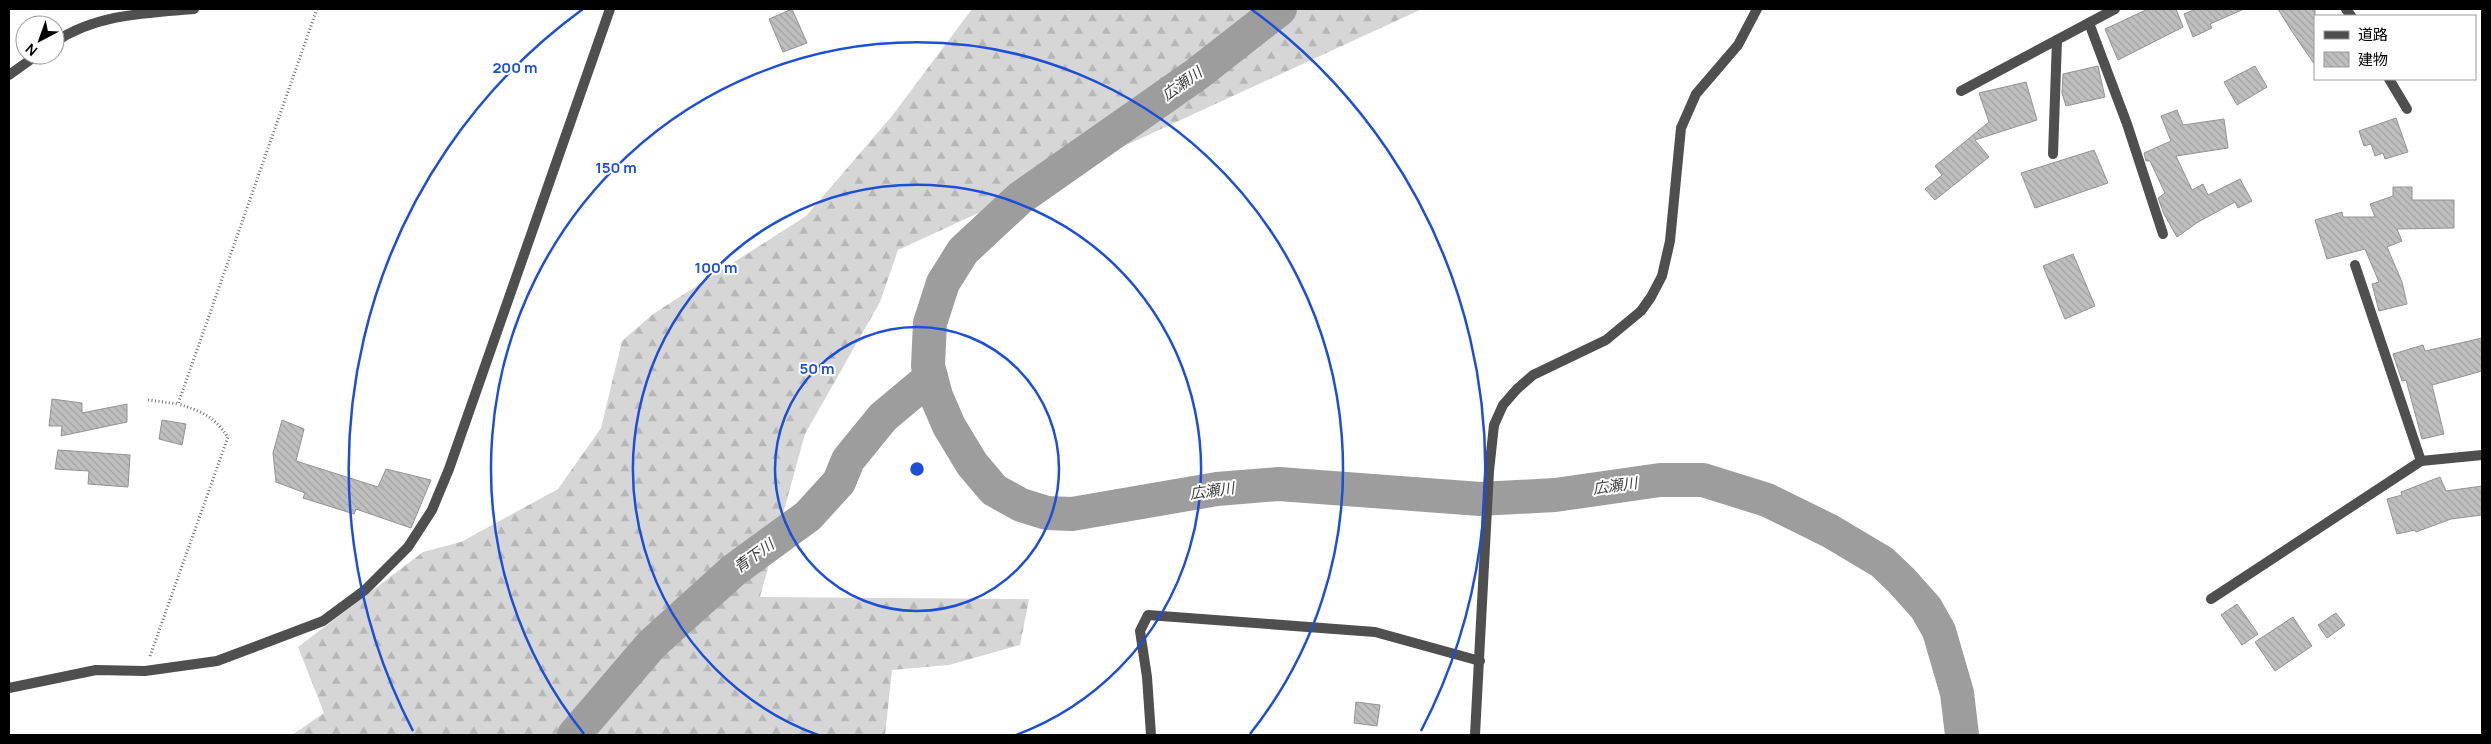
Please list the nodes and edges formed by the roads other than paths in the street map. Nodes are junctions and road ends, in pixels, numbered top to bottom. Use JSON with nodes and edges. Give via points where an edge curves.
{"nodes":[{"id":1,"x":194,"y":9,"type":"edge"},
{"id":2,"x":610,"y":9,"type":"edge"},
{"id":3,"x":1757,"y":9,"type":"edge"},
{"id":4,"x":2115,"y":9,"type":"edge"},
{"id":5,"x":2089,"y":23,"type":"junction"},
{"id":6,"x":65,"y":36,"type":"edge"},
{"id":7,"x":2057,"y":40,"type":"junction"},
{"id":8,"x":23,"y":65,"type":"edge"},
{"id":9,"x":9,"y":75,"type":"edge"},
{"id":10,"x":2390,"y":80,"type":"edge"},
{"id":11,"x":1961,"y":91,"type":"dead end"},
{"id":12,"x":2407,"y":109,"type":"dead end"},
{"id":13,"x":2053,"y":154,"type":"dead end"},
{"id":14,"x":2163,"y":234,"type":"dead end"},
{"id":15,"x":2355,"y":265,"type":"dead end"},
{"id":16,"x":2482,"y":455,"type":"edge"},
{"id":17,"x":2420,"y":461,"type":"junction"},
{"id":18,"x":2211,"y":599,"type":"dead end"},
{"id":19,"x":1480,"y":661,"type":"junction"},
{"id":20,"x":9,"y":688,"type":"edge"},
{"id":21,"x":1151,"y":735,"type":"edge"},
{"id":22,"x":1475,"y":735,"type":"edge"}],
"edges":[{"from":1,"to":6,"type":"street","via":[[121,16]]},
{"from":2,"to":20,"type":"street","via":[[449,469],[432,510],[408,547],[365,590],[323,621],[217,662],[145,671],[96,670]]},
{"from":3,"to":19,"type":"street","via":[[1738,45],[1696,94],[1681,128],[1670,240],[1662,276],[1651,297],[1641,311],[1606,340],[1533,375],[1503,405],[1494,425]]},
{"from":4,"to":5,"type":"street"},
{"from":5,"to":7,"type":"street"},
{"from":5,"to":14,"type":"street"},
{"from":7,"to":11,"type":"street"},
{"from":7,"to":13,"type":"street"},
{"from":8,"to":9,"type":"street"},
{"from":10,"to":12,"type":"street"},
{"from":15,"to":17,"type":"street"},
{"from":16,"to":17,"type":"street"},
{"from":17,"to":18,"type":"street"},
{"from":19,"to":21,"type":"street","via":[[1375,632],[1148,615],[1140,631]]},
{"from":19,"to":22,"type":"street"}]}
